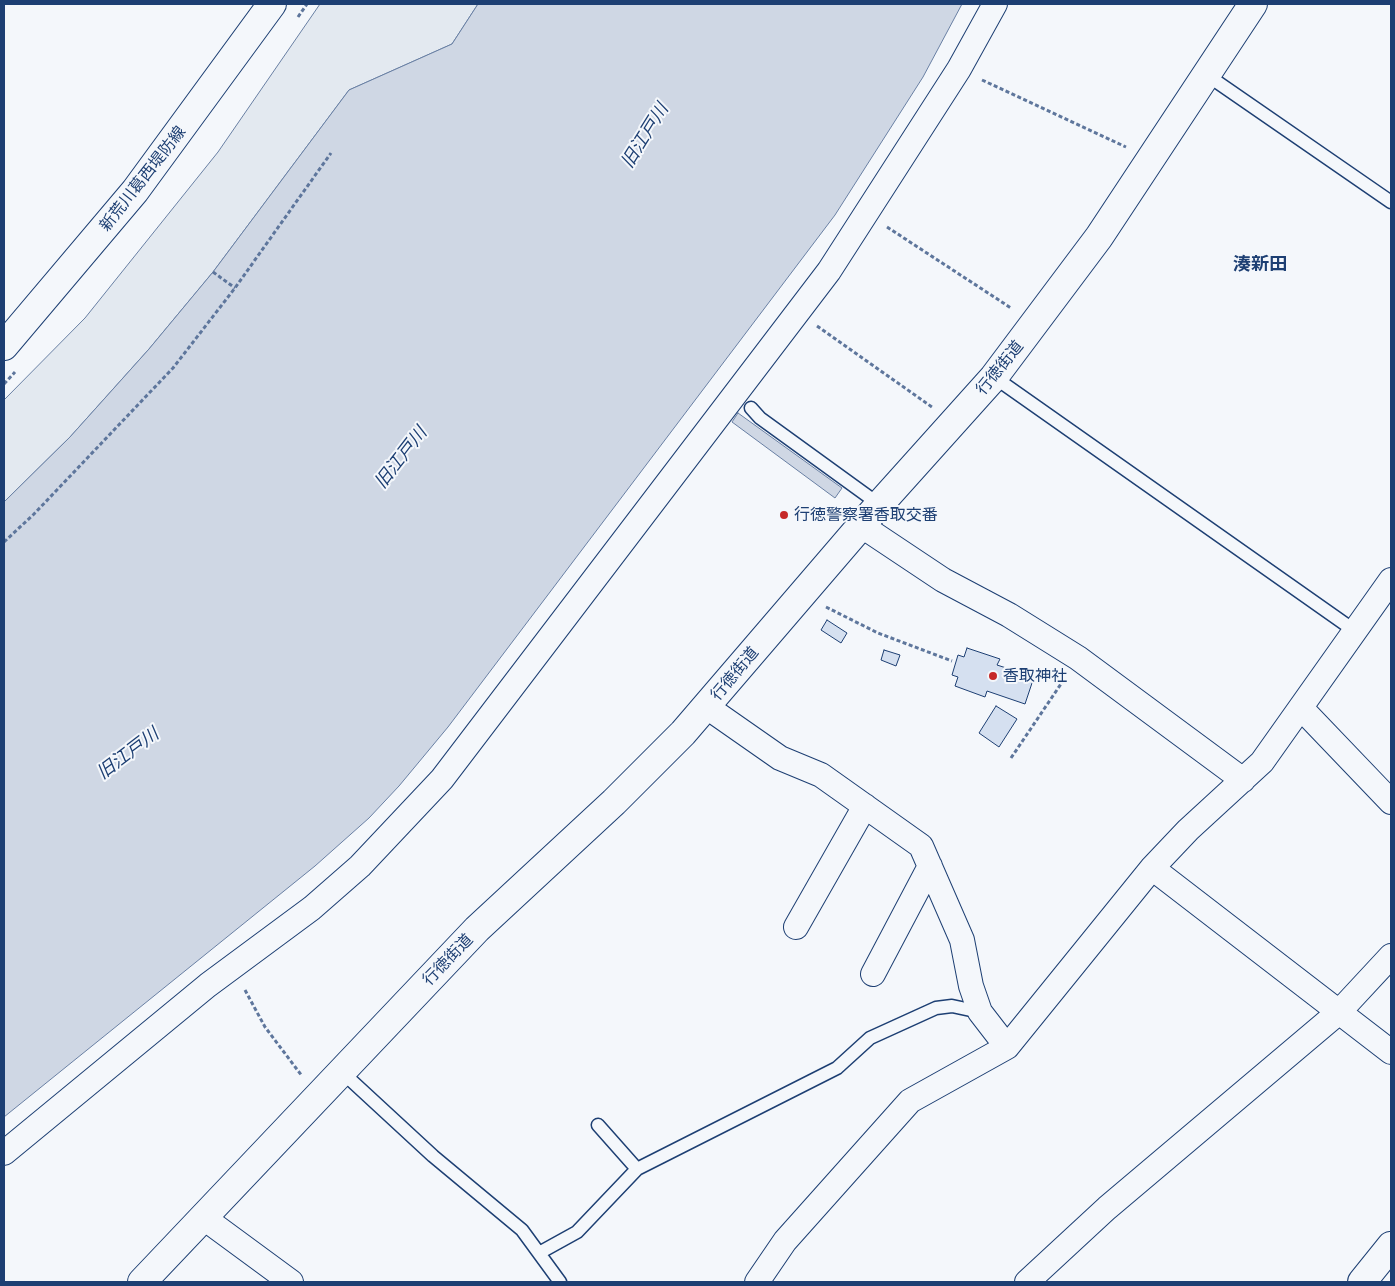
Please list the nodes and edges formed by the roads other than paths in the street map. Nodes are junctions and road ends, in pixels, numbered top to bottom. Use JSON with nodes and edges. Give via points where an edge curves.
{"nodes":[{"id":1,"x":272,"y":4,"type":"edge"},
{"id":2,"x":994,"y":4,"type":"edge"},
{"id":3,"x":1253,"y":4,"type":"edge"},
{"id":4,"x":1207,"y":75,"type":"junction"},
{"id":5,"x":1391,"y":202,"type":"edge"},
{"id":6,"x":4,"y":346,"type":"edge"},
{"id":7,"x":994,"y":377,"type":"junction"},
{"id":8,"x":751,"y":408,"type":"dead end"},
{"id":9,"x":880,"y":505,"type":"junction"},
{"id":10,"x":862,"y":526,"type":"junction"},
{"id":11,"x":1391,"y":580,"type":"edge"},
{"id":12,"x":1355,"y":631,"type":"junction"},
{"id":13,"x":707,"y":706,"type":"junction"},
{"id":14,"x":1301,"y":708,"type":"junction"},
{"id":15,"x":1244,"y":780,"type":"junction"},
{"id":16,"x":1391,"y":802,"type":"edge"},
{"id":17,"x":865,"y":806,"type":"junction"},
{"id":18,"x":930,"y":866,"type":"junction"},
{"id":19,"x":1152,"y":868,"type":"junction"},
{"id":20,"x":796,"y":927,"type":"dead end"},
{"id":21,"x":1391,"y":956,"type":"edge"},
{"id":22,"x":873,"y":974,"type":"dead end"},
{"id":23,"x":980,"y":1012,"type":"junction"},
{"id":24,"x":1339,"y":1012,"type":"junction"},
{"id":25,"x":1007,"y":1047,"type":"junction"},
{"id":26,"x":1391,"y":1052,"type":"edge"},
{"id":27,"x":342,"y":1072,"type":"junction"},
{"id":28,"x":598,"y":1125,"type":"dead end"},
{"id":29,"x":4,"y":1153,"type":"edge"},
{"id":30,"x":637,"y":1169,"type":"junction"},
{"id":31,"x":204,"y":1218,"type":"junction"},
{"id":32,"x":1391,"y":1246,"type":"edge"},
{"id":33,"x":539,"y":1253,"type":"junction"},
{"id":34,"x":142,"y":1282,"type":"edge"},
{"id":35,"x":291,"y":1282,"type":"edge"},
{"id":36,"x":560,"y":1282,"type":"edge"},
{"id":37,"x":757,"y":1282,"type":"edge"},
{"id":38,"x":1027,"y":1282,"type":"edge"},
{"id":39,"x":1362,"y":1282,"type":"edge"}],
"edges":[{"from":1,"to":6,"type":"street","name":"新荒川葛西堤防線","via":[[135,191]]},
{"from":2,"to":29,"type":"street","via":[[959,69],[867,214],[798,313],[442,779],[360,866],[312,908],[233,967]]},
{"from":3,"to":4,"type":"street","name":"行徳街道"},
{"from":4,"to":5,"type":"lane"},
{"from":4,"to":7,"type":"street","name":"行徳街道","via":[[1036,324]]},
{"from":7,"to":9,"type":"street","name":"行徳街道"},
{"from":7,"to":12,"type":"lane"},
{"from":8,"to":9,"type":"lane","via":[[760,418]]},
{"from":9,"to":10,"type":"street","name":"行徳街道"},
{"from":10,"to":13,"type":"street","name":"行徳街道"},
{"from":10,"to":15,"type":"street","via":[[943,580],[1009,615],[1078,658]]},
{"from":11,"to":12,"type":"street"},
{"from":12,"to":14,"type":"street"},
{"from":13,"to":17,"type":"street","via":[[780,758],[821,775]]},
{"from":13,"to":27,"type":"street","name":"行徳街道","via":[[655,762],[477,929]]},
{"from":14,"to":15,"type":"street","via":[[1262,762]]},
{"from":14,"to":16,"type":"street"},
{"from":15,"to":19,"type":"street","via":[[1188,830]]},
{"from":17,"to":18,"type":"street","via":[[921,846]]},
{"from":17,"to":20,"type":"street"},
{"from":18,"to":22,"type":"street"},
{"from":18,"to":23,"type":"street","via":[[962,940]]},
{"from":19,"to":24,"type":"street"},
{"from":19,"to":25,"type":"street"},
{"from":21,"to":24,"type":"street"},
{"from":23,"to":25,"type":"street"},
{"from":23,"to":30,"type":"lane","via":[[952,1006],[936,1008],[905,1021],[870,1038],[837,1068]]},
{"from":24,"to":26,"type":"street"},
{"from":24,"to":38,"type":"street","via":[[1108,1208]]},
{"from":25,"to":37,"type":"street","via":[[910,1101],[785,1240]]},
{"from":27,"to":31,"type":"street","name":"行徳街道"},
{"from":27,"to":33,"type":"lane","via":[[433,1156],[522,1230]]},
{"from":28,"to":30,"type":"lane"},
{"from":30,"to":33,"type":"lane","via":[[577,1232]]},
{"from":31,"to":34,"type":"street","name":"行徳街道"},
{"from":31,"to":35,"type":"street"},
{"from":32,"to":39,"type":"street"},
{"from":33,"to":36,"type":"lane"}]}
